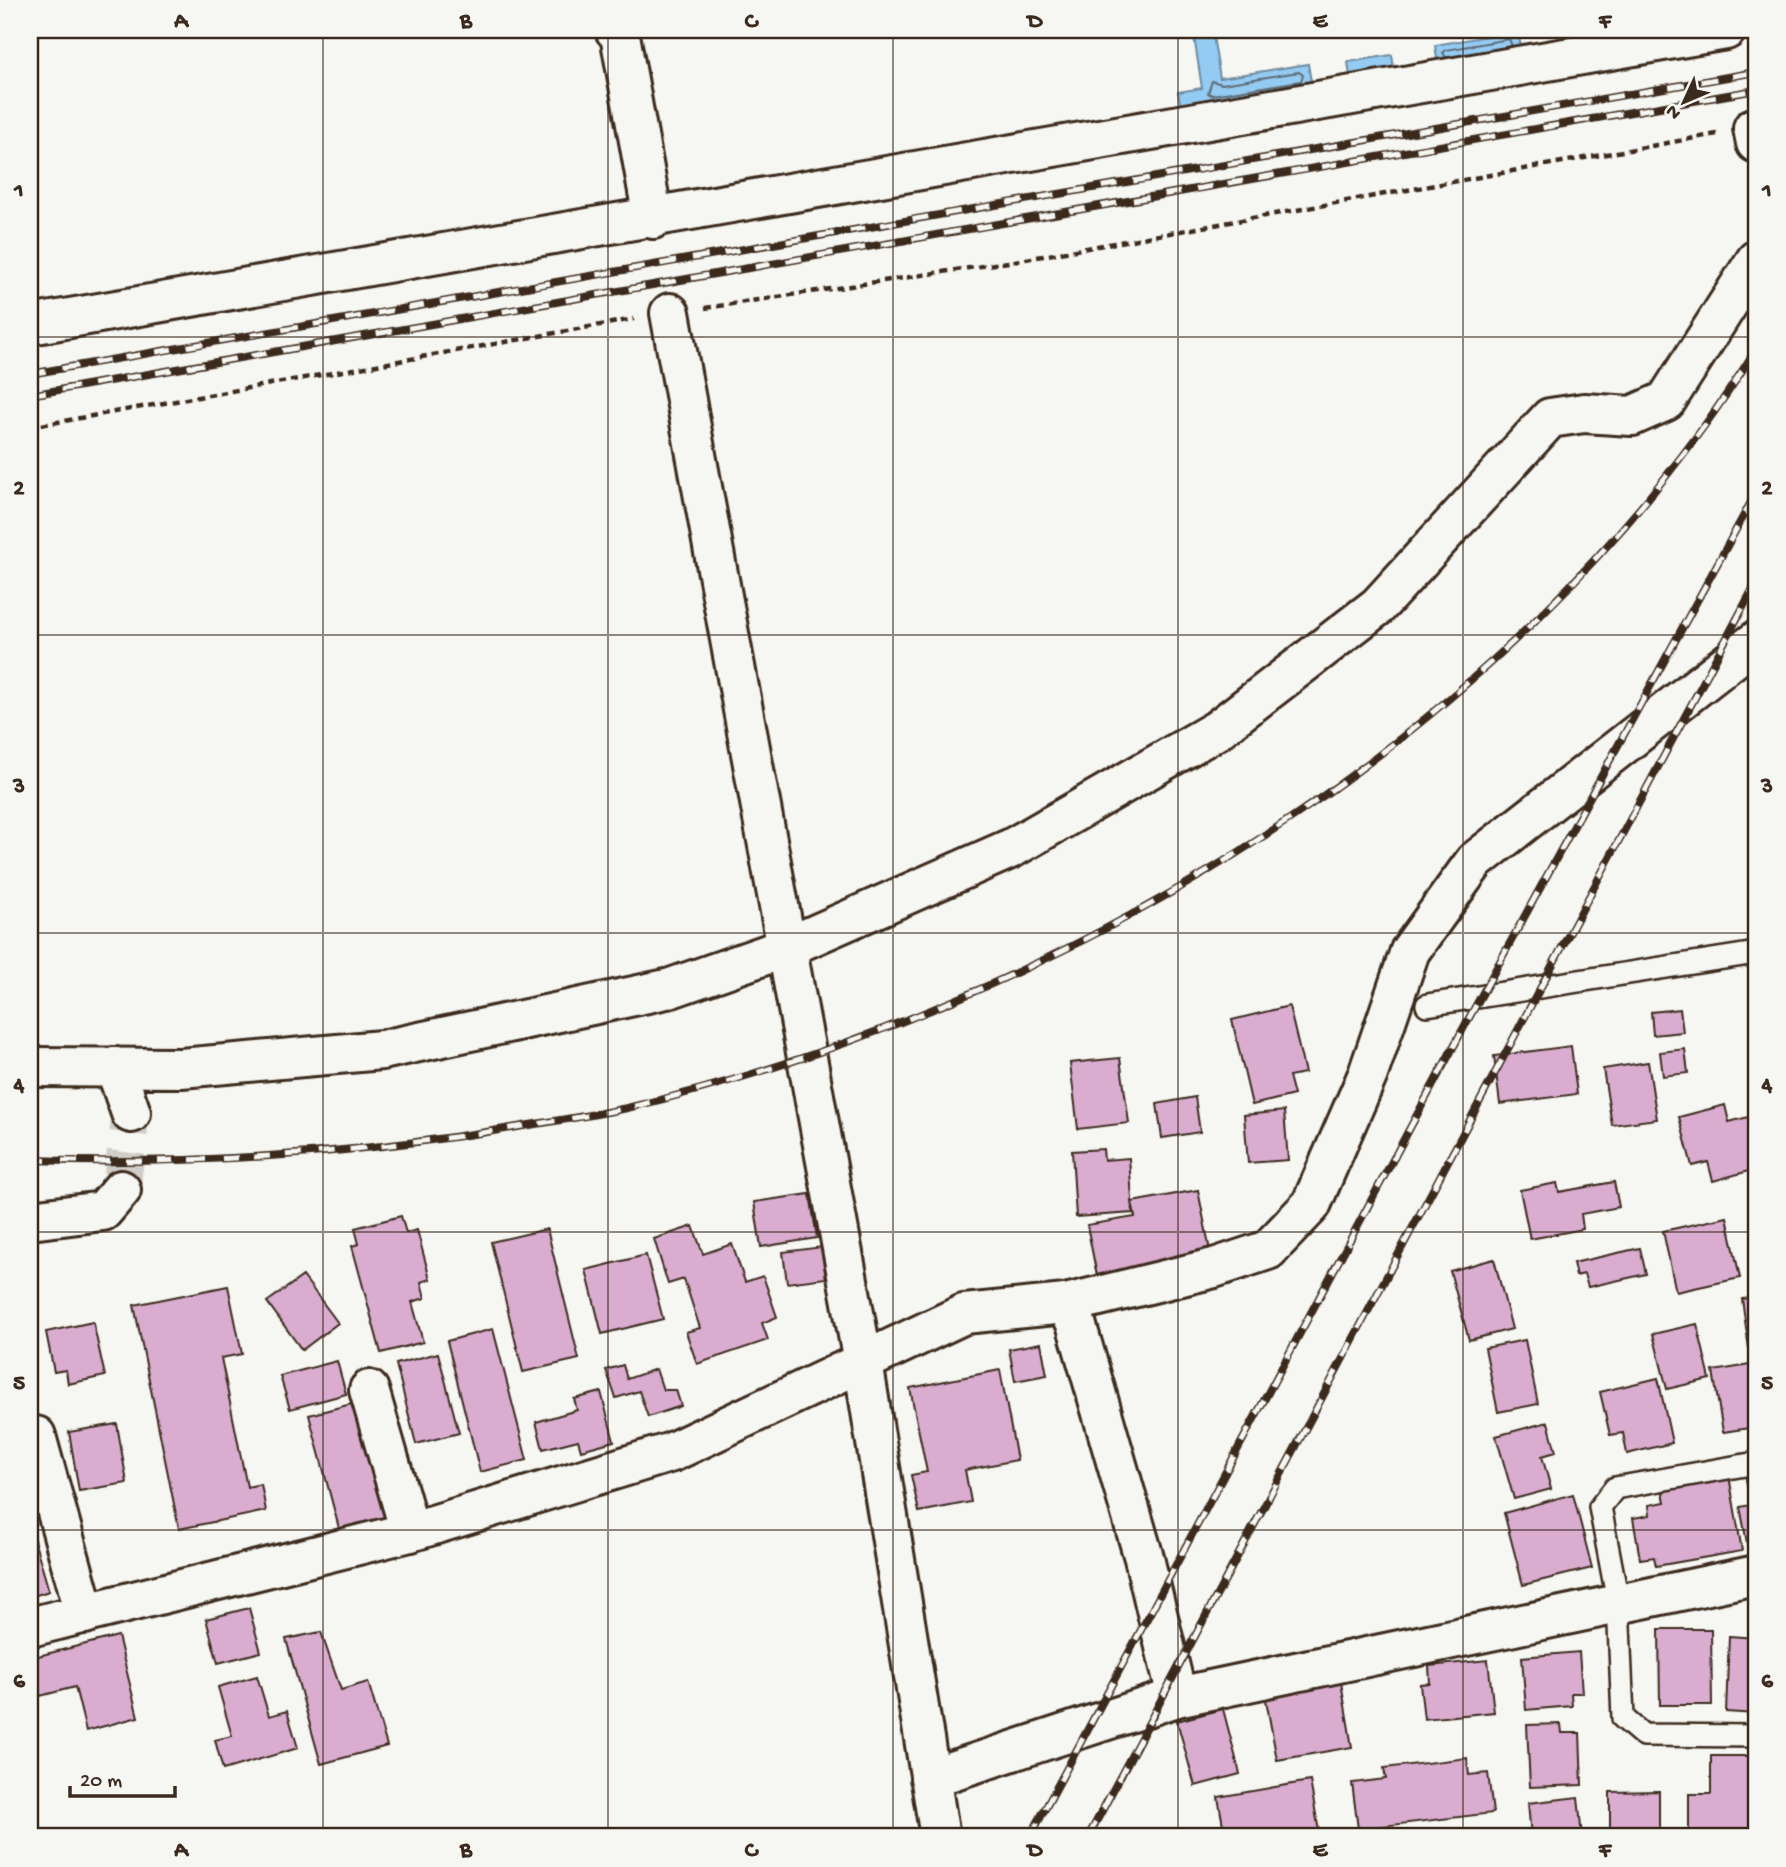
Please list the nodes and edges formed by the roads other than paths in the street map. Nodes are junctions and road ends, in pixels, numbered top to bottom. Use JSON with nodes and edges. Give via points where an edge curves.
{"nodes":[{"id":1,"x":615,"y":30,"type":"edge"},
{"id":2,"x":1726,"y":30,"type":"edge"},
{"id":3,"x":653,"y":219,"type":"junction"},
{"id":4,"x":1756,"y":260,"type":"edge"},
{"id":5,"x":670,"y":313,"type":"road end"},
{"id":6,"x":30,"y":324,"type":"edge"},
{"id":7,"x":1756,"y":641,"type":"edge"},
{"id":8,"x":785,"y":948,"type":"junction"},
{"id":9,"x":1756,"y":953,"type":"edge"},
{"id":10,"x":1427,"y":1005,"type":"dead end"},
{"id":11,"x":30,"y":1067,"type":"edge"},
{"id":12,"x":115,"y":1067,"type":"junction"},
{"id":13,"x":131,"y":1113,"type":"tunnel mouth"},
{"id":14,"x":121,"y":1190,"type":"tunnel mouth"},
{"id":15,"x":30,"y":1220,"type":"edge"},
{"id":16,"x":1066,"y":1304,"type":"junction"},
{"id":17,"x":863,"y":1362,"type":"junction"},
{"id":18,"x":369,"y":1390,"type":"dead end"},
{"id":19,"x":36,"y":1436,"type":"dead end"},
{"id":20,"x":1756,"y":1463,"type":"edge"},
{"id":21,"x":410,"y":1532,"type":"junction"},
{"id":22,"x":1756,"y":1575,"type":"edge"},
{"id":23,"x":1618,"y":1602,"type":"junction"},
{"id":24,"x":85,"y":1614,"type":"junction"},
{"id":25,"x":30,"y":1627,"type":"edge"},
{"id":26,"x":1178,"y":1697,"type":"junction"},
{"id":27,"x":1756,"y":1736,"type":"edge"},
{"id":28,"x":930,"y":1778,"type":"junction"},
{"id":29,"x":940,"y":1837,"type":"edge"}],
"edges":[{"from":1,"to":3,"type":"street","via":[[621,35]]},
{"from":2,"to":3,"type":"street"},
{"from":3,"to":6,"type":"street"},
{"from":4,"to":8,"type":"street","via":[[1667,401],[1632,416],[1584,413],[1550,418],[1378,606],[1217,730],[1012,848]]},
{"from":5,"to":8,"type":"street"},
{"from":7,"to":16,"type":"street","via":[[1475,861],[1410,951],[1368,1074],[1311,1205],[1268,1250]]},
{"from":8,"to":12,"type":"street","via":[[671,988],[382,1050],[181,1068]]},
{"from":8,"to":17,"type":"street"},
{"from":9,"to":10,"type":"lane"},
{"from":11,"to":12,"type":"street"},
{"from":12,"to":13,"type":"street"},
{"from":14,"to":15,"type":"street","via":[[103,1211]]},
{"from":16,"to":17,"type":"street","via":[[964,1314]]},
{"from":16,"to":26,"type":"street","via":[[1076,1323],[1140,1545]]},
{"from":17,"to":21,"type":"street","via":[[672,1452]]},
{"from":17,"to":28,"type":"street"},
{"from":18,"to":21,"type":"street"},
{"from":19,"to":24,"type":"street"},
{"from":20,"to":23,"type":"lane","via":[[1615,1488],[1600,1507]]},
{"from":21,"to":24,"type":"street"},
{"from":22,"to":23,"type":"street"},
{"from":23,"to":26,"type":"street"},
{"from":23,"to":27,"type":"lane","via":[[1623,1718],[1643,1735]]},
{"from":24,"to":25,"type":"street"},
{"from":26,"to":28,"type":"street"},
{"from":28,"to":29,"type":"street"}]}
